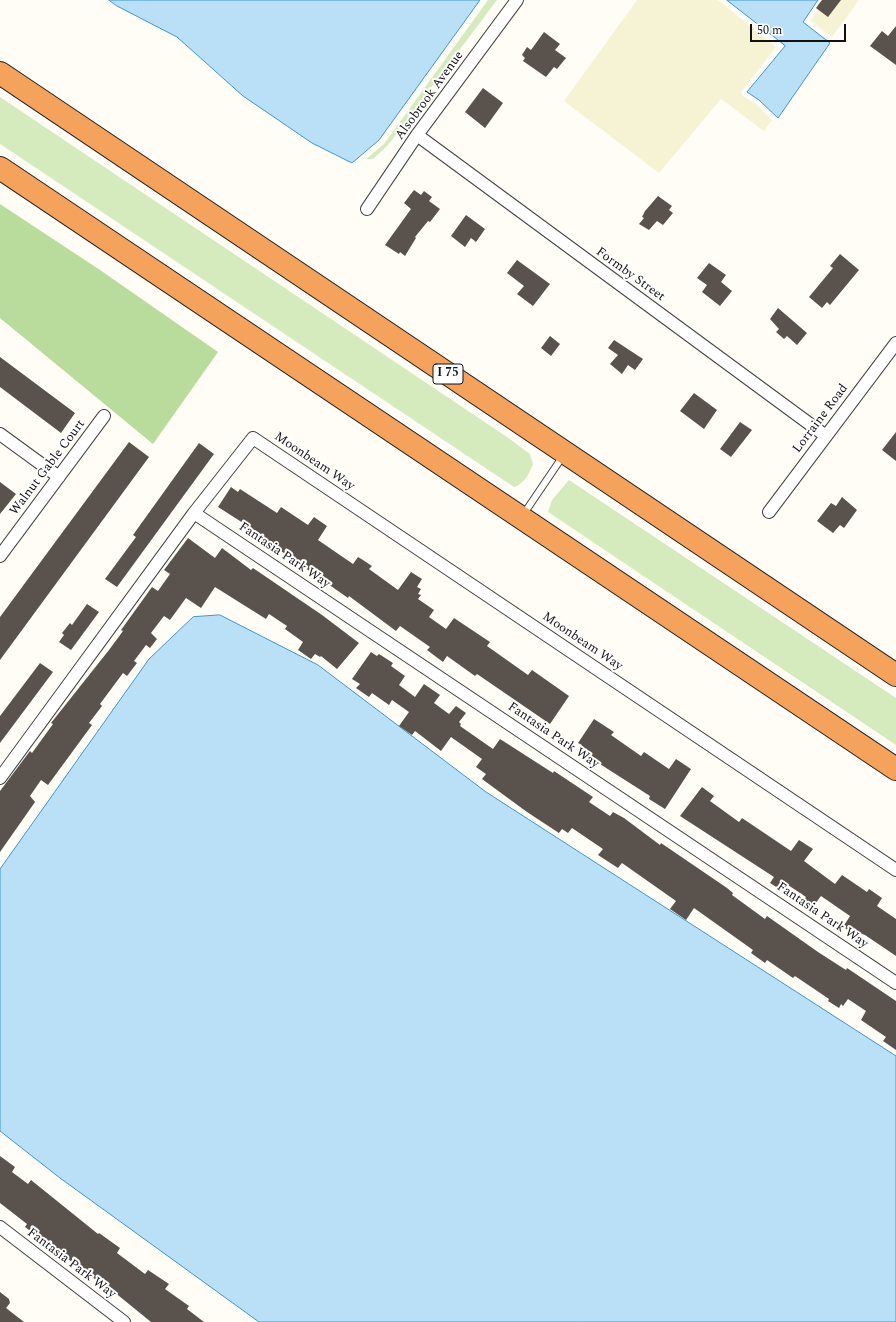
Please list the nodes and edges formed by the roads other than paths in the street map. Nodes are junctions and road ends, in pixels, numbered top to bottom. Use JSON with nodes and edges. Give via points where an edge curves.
{"nodes":[{"id":1,"x":517,"y":0,"type":"edge"},
{"id":2,"x":0,"y":73,"type":"edge"},
{"id":3,"x":417,"y":135,"type":"junction"},
{"id":4,"x":0,"y":168,"type":"edge"},
{"id":5,"x":367,"y":209,"type":"dead end"},
{"id":6,"x":896,"y":343,"type":"edge"},
{"id":7,"x":104,"y":416,"type":"dead end"},
{"id":8,"x":0,"y":434,"type":"edge"},
{"id":9,"x":826,"y":436,"type":"junction"},
{"id":10,"x":565,"y":453,"type":"junction"},
{"id":11,"x":59,"y":477,"type":"junction"},
{"id":12,"x":769,"y":512,"type":"dead end"},
{"id":13,"x":194,"y":513,"type":"junction"},
{"id":14,"x":521,"y":518,"type":"junction"},
{"id":15,"x":0,"y":556,"type":"edge"},
{"id":16,"x":896,"y":675,"type":"edge"},
{"id":17,"x":896,"y":769,"type":"edge"},
{"id":18,"x":0,"y":778,"type":"edge"},
{"id":19,"x":896,"y":870,"type":"edge"},
{"id":20,"x":896,"y":983,"type":"edge"},
{"id":21,"x":0,"y":1227,"type":"edge"},
{"id":22,"x":124,"y":1322,"type":"edge"}],
"edges":[{"from":1,"to":3,"type":"street","name":"Alsobrook Avenue"},
{"from":2,"to":10,"type":"highway","number":"I 75"},
{"from":3,"to":5,"type":"street","name":"Alsobrook Avenue"},
{"from":3,"to":9,"type":"street","name":"Formby Street"},
{"from":4,"to":14,"type":"highway"},
{"from":6,"to":9,"type":"street","name":"Lorraine Road"},
{"from":7,"to":11,"type":"street","name":"Walnut Gable Court"},
{"from":8,"to":11,"type":"street"},
{"from":9,"to":12,"type":"street","name":"Lorraine Road"},
{"from":10,"to":14,"type":"lane"},
{"from":10,"to":16,"type":"highway","number":"I 75"},
{"from":11,"to":15,"type":"street","name":"Walnut Gable Court"},
{"from":13,"to":18,"type":"street"},
{"from":13,"to":19,"type":"street","name":"Moonbeam Way","via":[[253,438]]},
{"from":13,"to":20,"type":"street","name":"Fantasia Park Way"},
{"from":14,"to":17,"type":"highway"},
{"from":21,"to":22,"type":"street","name":"Fantasia Park Way"}]}
